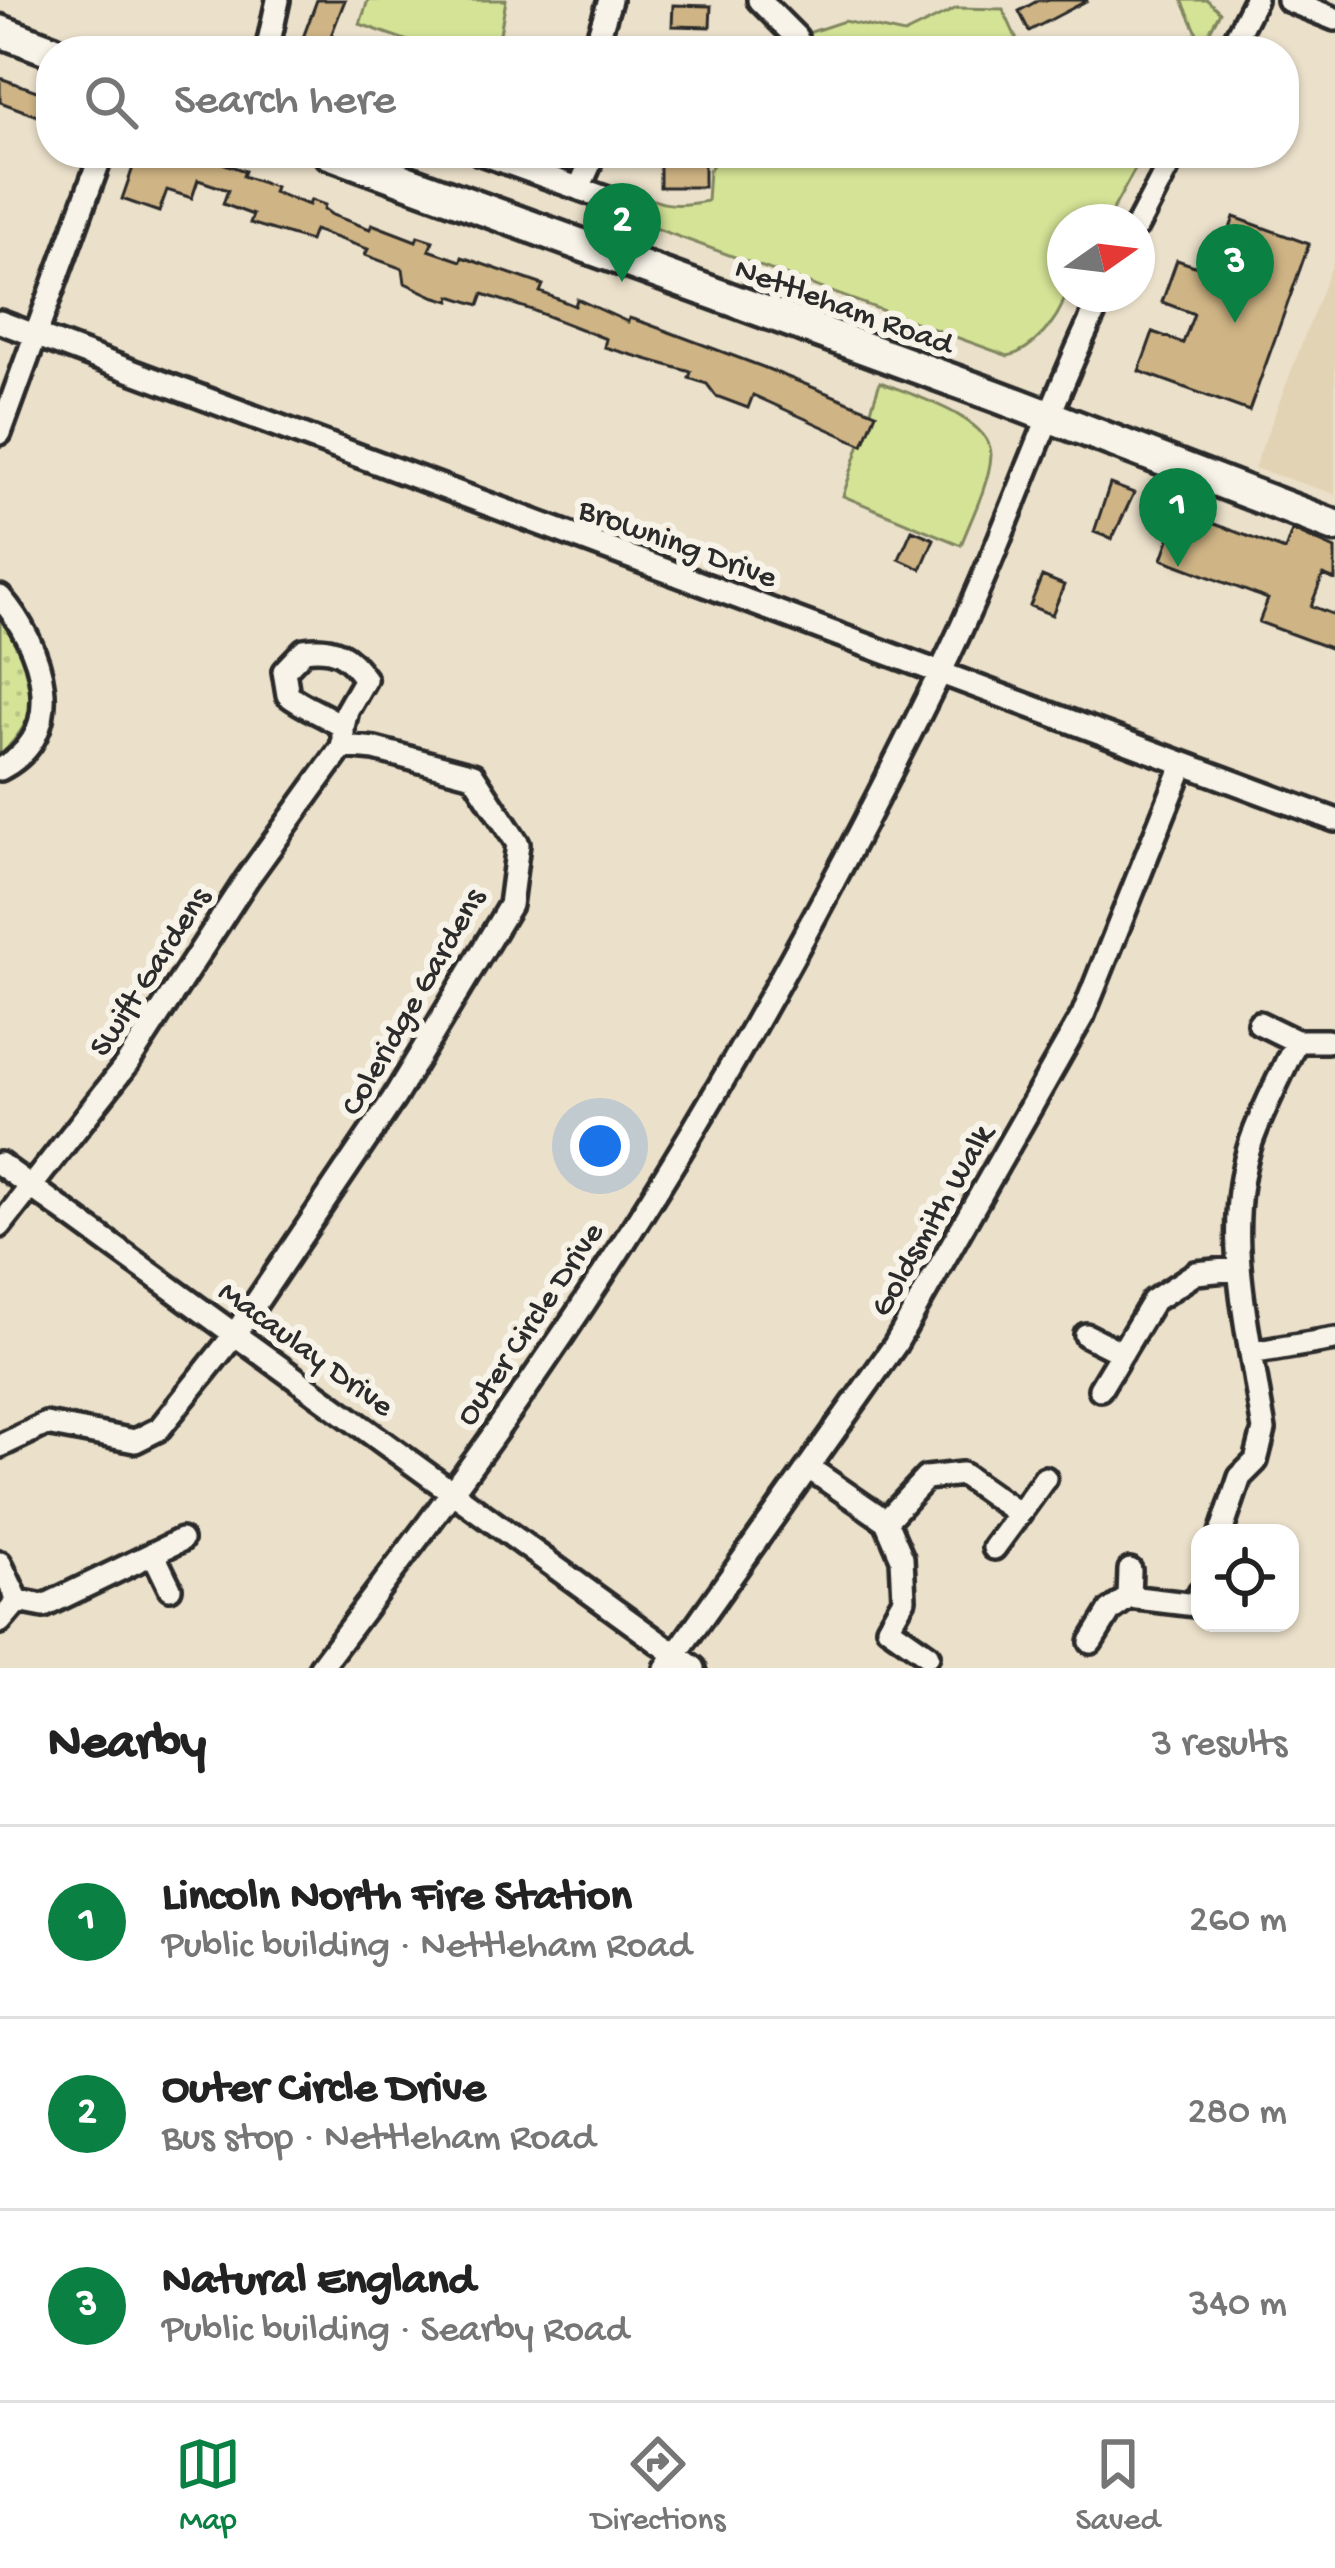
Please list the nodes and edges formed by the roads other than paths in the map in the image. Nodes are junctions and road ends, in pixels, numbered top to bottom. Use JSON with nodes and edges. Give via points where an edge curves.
{"nodes":[{"id":1,"x":278,"y":0,"type":"edge"},
{"id":2,"x":610,"y":0,"type":"edge"},
{"id":3,"x":759,"y":0,"type":"edge"},
{"id":4,"x":1255,"y":0,"type":"edge"},
{"id":5,"x":1288,"y":0,"type":"edge"},
{"id":6,"x":1335,"y":19,"type":"edge"},
{"id":7,"x":0,"y":32,"type":"edge"},
{"id":8,"x":270,"y":36,"type":"edge"},
{"id":9,"x":599,"y":36,"type":"edge"},
{"id":10,"x":794,"y":36,"type":"edge"},
{"id":11,"x":1237,"y":36,"type":"edge"},
{"id":12,"x":36,"y":45,"type":"edge"},
{"id":13,"x":96,"y":168,"type":"edge"},
{"id":14,"x":369,"y":168,"type":"edge"},
{"id":15,"x":523,"y":168,"type":"edge"},
{"id":16,"x":588,"y":168,"type":"edge"},
{"id":17,"x":1167,"y":168,"type":"edge"},
{"id":18,"x":579,"y":188,"type":"junction"},
{"id":19,"x":611,"y":200,"type":"dead end"},
{"id":20,"x":1148,"y":204,"type":"edge"},
{"id":21,"x":1095,"y":312,"type":"edge"},
{"id":22,"x":0,"y":322,"type":"edge"},
{"id":23,"x":35,"y":335,"type":"junction"},
{"id":24,"x":1049,"y":415,"type":"junction"},
{"id":25,"x":0,"y":433,"type":"edge"},
{"id":26,"x":1335,"y":526,"type":"edge"},
{"id":27,"x":0,"y":597,"type":"edge"},
{"id":28,"x":941,"y":672,"type":"junction"},
{"id":29,"x":343,"y":736,"type":"joint"},
{"id":30,"x":1183,"y":765,"type":"junction"},
{"id":31,"x":0,"y":769,"type":"edge"},
{"id":32,"x":1335,"y":820,"type":"edge"},
{"id":33,"x":1259,"y":1023,"type":"dead end"},
{"id":34,"x":1296,"y":1041,"type":"junction"},
{"id":35,"x":1327,"y":1041,"type":"dead end"},
{"id":36,"x":0,"y":1164,"type":"edge"},
{"id":37,"x":33,"y":1188,"type":"junction"},
{"id":38,"x":0,"y":1226,"type":"edge"},
{"id":39,"x":1236,"y":1270,"type":"junction"},
{"id":40,"x":236,"y":1334,"type":"junction"},
{"id":41,"x":1085,"y":1334,"type":"dead end"},
{"id":42,"x":1335,"y":1339,"type":"edge"},
{"id":43,"x":1122,"y":1353,"type":"junction"},
{"id":44,"x":1251,"y":1353,"type":"junction"},
{"id":45,"x":1100,"y":1389,"type":"dead end"},
{"id":46,"x":0,"y":1446,"type":"edge"},
{"id":47,"x":809,"y":1468,"type":"junction"},
{"id":48,"x":1045,"y":1478,"type":"dead end"},
{"id":49,"x":452,"y":1490,"type":"junction"},
{"id":50,"x":1018,"y":1514,"type":"junction"},
{"id":51,"x":886,"y":1521,"type":"junction"},
{"id":52,"x":1224,"y":1524,"type":"edge"},
{"id":53,"x":181,"y":1540,"type":"dead end"},
{"id":54,"x":994,"y":1548,"type":"dead end"},
{"id":55,"x":153,"y":1553,"type":"junction"},
{"id":56,"x":0,"y":1563,"type":"edge"},
{"id":57,"x":1130,"y":1570,"type":"dead end"},
{"id":58,"x":170,"y":1588,"type":"dead end"},
{"id":59,"x":1129,"y":1597,"type":"junction"},
{"id":60,"x":1191,"y":1600,"type":"edge"},
{"id":61,"x":18,"y":1601,"type":"junction"},
{"id":62,"x":0,"y":1622,"type":"edge"},
{"id":63,"x":1091,"y":1642,"type":"dead end"},
{"id":64,"x":928,"y":1655,"type":"dead end"},
{"id":65,"x":678,"y":1664,"type":"edge"},
{"id":66,"x":320,"y":1668,"type":"edge"}],
"edges":[{"from":1,"to":8,"type":"street"},
{"from":2,"to":9,"type":"street"},
{"from":3,"to":10,"type":"street"},
{"from":4,"to":11,"type":"street"},
{"from":5,"to":6,"type":"street"},
{"from":7,"to":12,"type":"main road"},
{"from":13,"to":23,"type":"street"},
{"from":14,"to":24,"type":"main road","name":"Nettleham Road"},
{"from":15,"to":18,"type":"street"},
{"from":16,"to":18,"type":"street"},
{"from":17,"to":20,"type":"street"},
{"from":18,"to":19,"type":"street"},
{"from":21,"to":24,"type":"street","name":"Outer Circle Drive"},
{"from":22,"to":23,"type":"street","name":"Browning Drive"},
{"from":23,"to":25,"type":"street"},
{"from":23,"to":28,"type":"street","name":"Browning Drive"},
{"from":24,"to":26,"type":"main road","name":"Nettleham Road"},
{"from":24,"to":28,"type":"street","name":"Outer Circle Drive"},
{"from":27,"to":31,"type":"street","via":[[29,636],[43,674],[44,709],[26,747]]},
{"from":28,"to":30,"type":"street","name":"Browning Drive"},
{"from":28,"to":49,"type":"street","name":"Outer Circle Drive","via":[[700,1117],[547,1359]]},
{"from":29,"to":37,"type":"street","name":"Swift Gardens","via":[[127,1064]]},
{"from":29,"to":40,"type":"street","name":"Coleridge Gardens","via":[[473,775],[518,844],[510,905],[394,1098]]},
{"from":30,"to":32,"type":"street","name":"Browning Drive"},
{"from":30,"to":47,"type":"street","name":"Goldsmith Walk","via":[[1083,1016],[885,1363]]},
{"from":33,"to":34,"type":"street"},
{"from":34,"to":35,"type":"street"},
{"from":34,"to":39,"type":"street","via":[[1251,1142]]},
{"from":36,"to":37,"type":"street","name":"Macaulay Drive"},
{"from":37,"to":38,"type":"street","name":"Swift Gardens"},
{"from":37,"to":40,"type":"street","name":"Macaulay Drive"},
{"from":39,"to":43,"type":"street","via":[[1196,1274],[1153,1300]]},
{"from":39,"to":44,"type":"street"},
{"from":40,"to":46,"type":"street","name":"Coleridge Gardens","via":[[159,1429],[135,1441],[46,1424]]},
{"from":40,"to":49,"type":"street","name":"Macaulay Drive"},
{"from":41,"to":43,"type":"street"},
{"from":42,"to":44,"type":"street"},
{"from":43,"to":45,"type":"street"},
{"from":44,"to":52,"type":"street","via":[[1264,1430]]},
{"from":47,"to":51,"type":"street"},
{"from":47,"to":65,"type":"street","name":"Goldsmith Walk"},
{"from":48,"to":50,"type":"street"},
{"from":49,"to":65,"type":"street","name":"Macaulay Drive"},
{"from":49,"to":66,"type":"street","name":"Outer Circle Drive"},
{"from":50,"to":51,"type":"street","via":[[962,1474],[926,1478]]},
{"from":50,"to":54,"type":"street"},
{"from":51,"to":64,"type":"street","via":[[902,1558],[904,1599],[888,1628]]},
{"from":53,"to":55,"type":"street"},
{"from":55,"to":58,"type":"street"},
{"from":55,"to":61,"type":"street","via":[[44,1606]]},
{"from":56,"to":61,"type":"street"},
{"from":57,"to":59,"type":"street"},
{"from":59,"to":60,"type":"street"},
{"from":59,"to":63,"type":"street"},
{"from":61,"to":62,"type":"street"}]}
